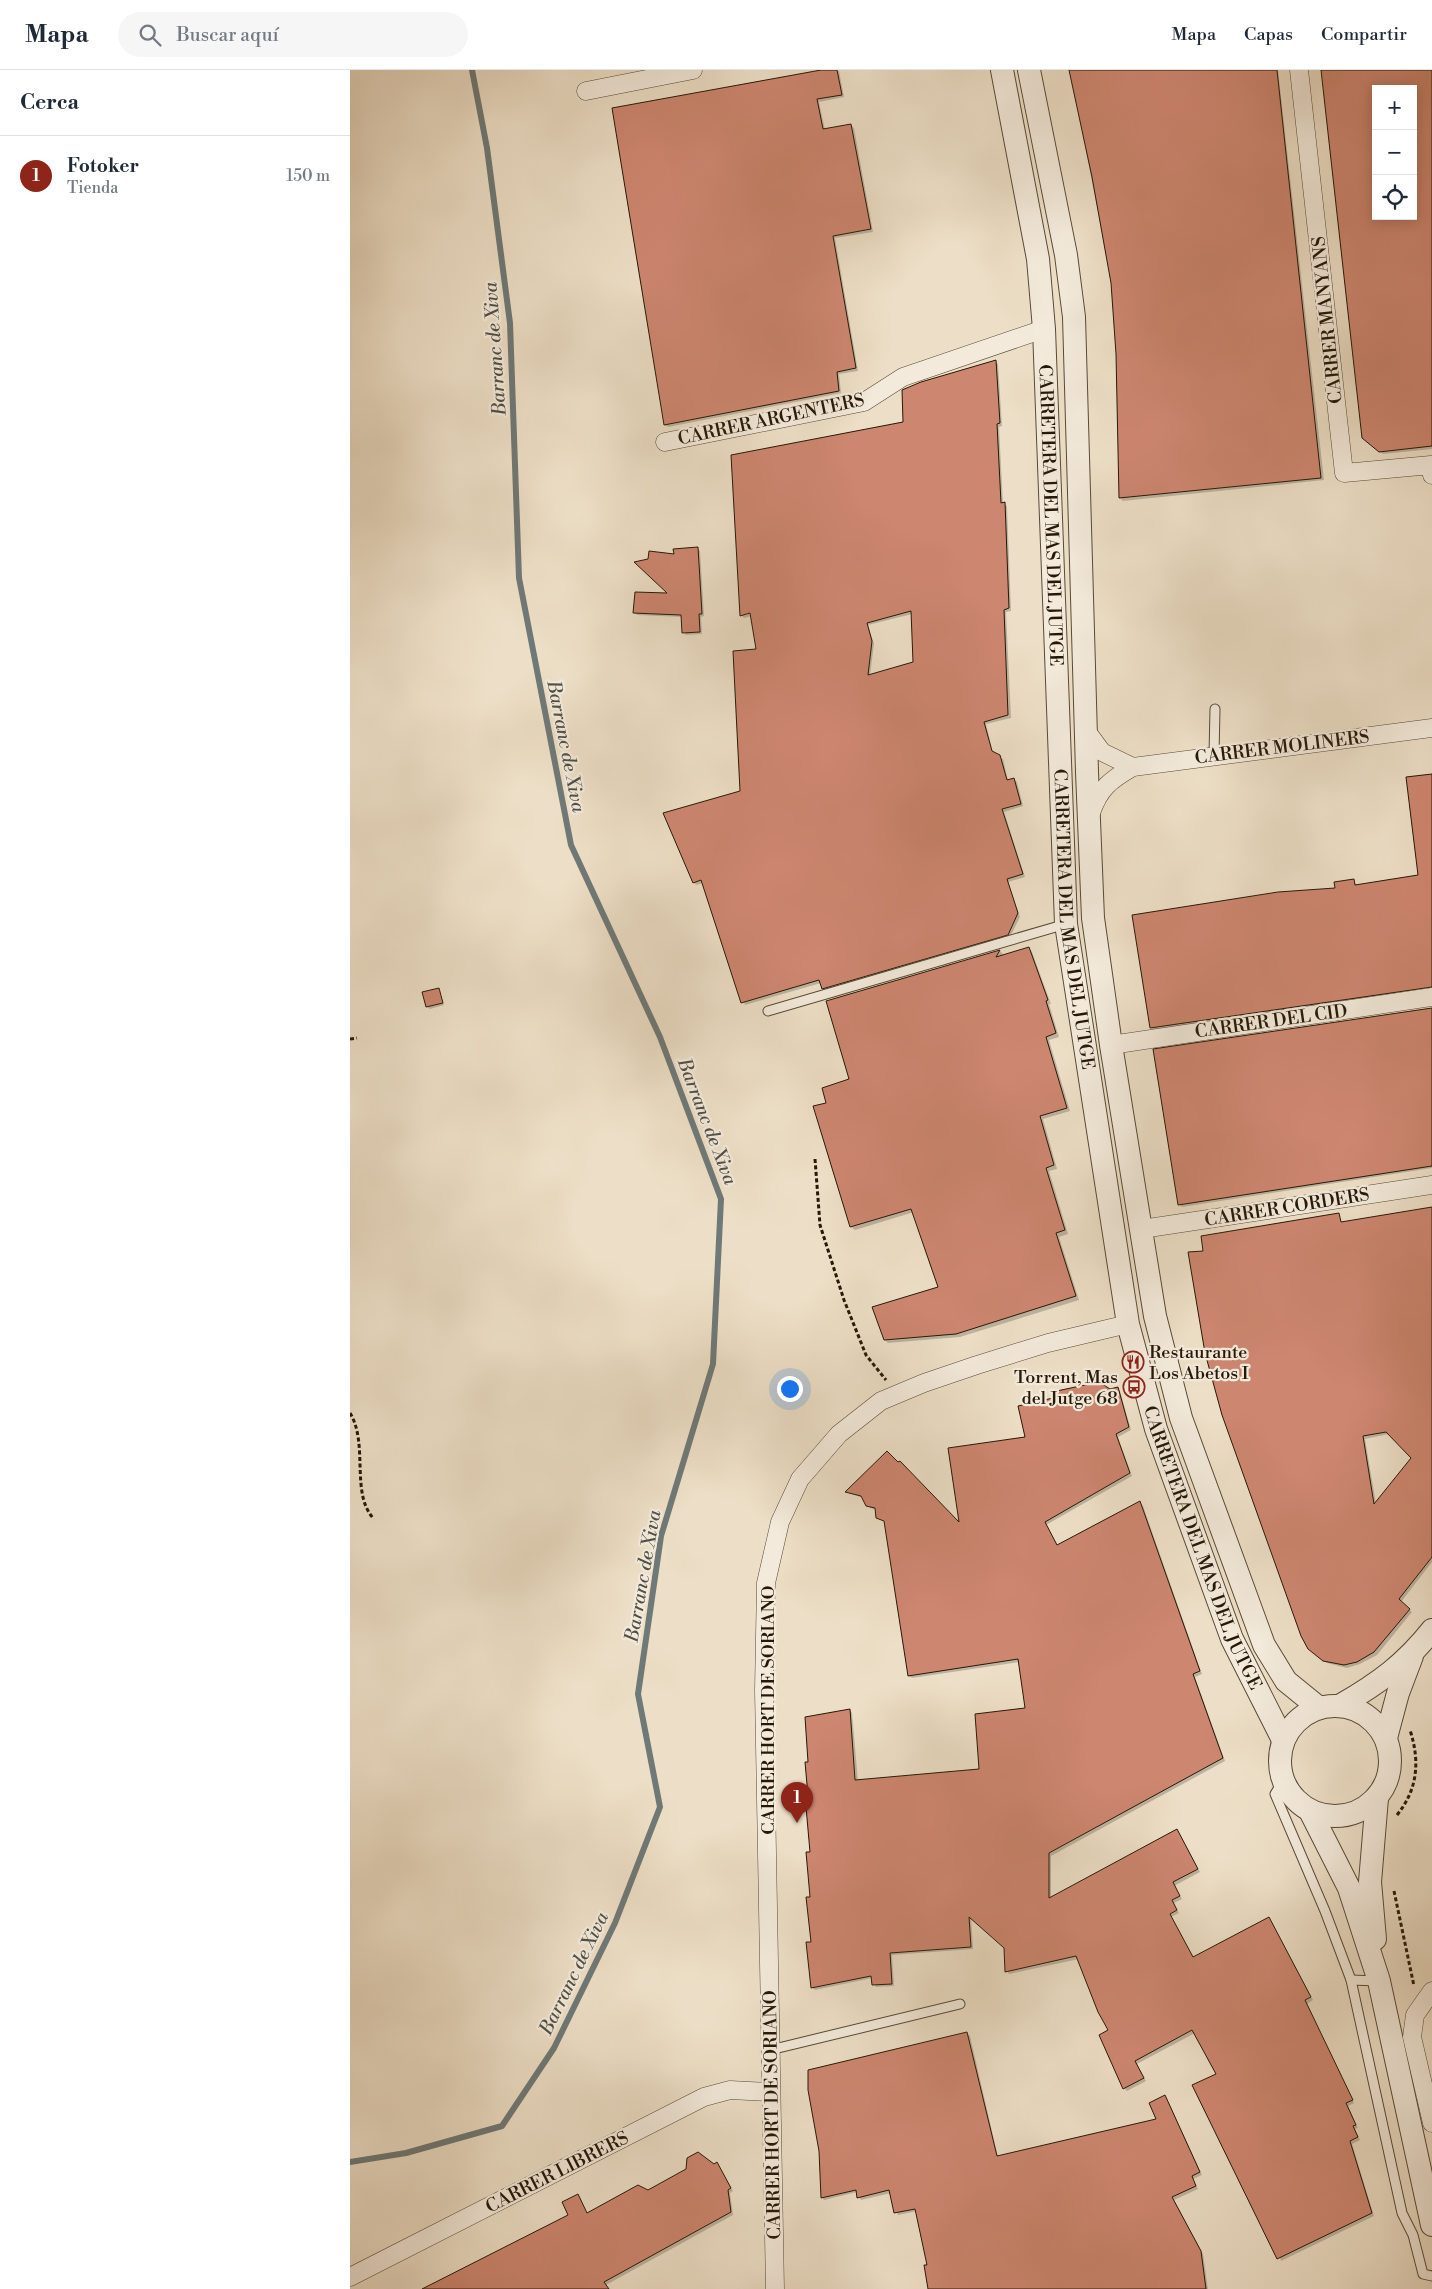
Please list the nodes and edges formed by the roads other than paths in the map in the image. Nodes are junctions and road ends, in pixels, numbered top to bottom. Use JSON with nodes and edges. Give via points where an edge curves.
{"nodes":[{"id":1,"x":693,"y":70,"type":"edge"},
{"id":2,"x":1002,"y":70,"type":"edge"},
{"id":3,"x":1029,"y":70,"type":"edge"},
{"id":4,"x":1299,"y":70,"type":"edge"},
{"id":5,"x":672,"y":72,"type":"edge"},
{"id":6,"x":586,"y":91,"type":"dead end"},
{"id":7,"x":1044,"y":329,"type":"junction"},
{"id":8,"x":665,"y":442,"type":"dead end"},
{"id":9,"x":1432,"y":476,"type":"edge"},
{"id":10,"x":1215,"y":709,"type":"dead end"},
{"id":11,"x":1432,"y":728,"type":"edge"},
{"id":12,"x":1085,"y":729,"type":"junction"},
{"id":13,"x":1214,"y":756,"type":"junction"},
{"id":14,"x":1133,"y":767,"type":"junction"},
{"id":15,"x":1089,"y":820,"type":"junction"},
{"id":16,"x":1066,"y":924,"type":"junction"},
{"id":17,"x":1432,"y":997,"type":"edge"},
{"id":18,"x":768,"y":1011,"type":"dead end"},
{"id":19,"x":1111,"y":1045,"type":"junction"},
{"id":20,"x":1432,"y":1185,"type":"edge"},
{"id":21,"x":1142,"y":1229,"type":"junction"},
{"id":22,"x":1128,"y":1324,"type":"junction"},
{"id":23,"x":1432,"y":1630,"type":"edge"},
{"id":24,"x":1412,"y":1655,"type":"junction"},
{"id":25,"x":1341,"y":1705,"type":"junction"},
{"id":26,"x":1318,"y":1707,"type":"junction"},
{"id":27,"x":1386,"y":1738,"type":"junction"},
{"id":28,"x":1283,"y":1740,"type":"junction"},
{"id":29,"x":1283,"y":1781,"type":"junction"},
{"id":30,"x":1377,"y":1798,"type":"junction"},
{"id":31,"x":1310,"y":1811,"type":"junction"},
{"id":32,"x":1351,"y":1980,"type":"junction"},
{"id":33,"x":1379,"y":1981,"type":"junction"},
{"id":34,"x":1432,"y":1991,"type":"edge"},
{"id":35,"x":960,"y":2004,"type":"dead end"},
{"id":36,"x":770,"y":2050,"type":"junction"},
{"id":37,"x":770,"y":2092,"type":"junction"},
{"id":38,"x":1432,"y":2123,"type":"edge"},
{"id":39,"x":1432,"y":2224,"type":"edge"},
{"id":40,"x":1432,"y":2276,"type":"edge"},
{"id":41,"x":350,"y":2277,"type":"edge"},
{"id":42,"x":775,"y":2289,"type":"edge"}],
"edges":[{"from":1,"to":5,"type":"street"},
{"from":2,"to":7,"type":"street","name":"CARRETERA DEL MAS DEL JUTGE","via":[[1038,259]]},
{"from":3,"to":12,"type":"street","name":"CARRETERA DEL MAS DEL JUTGE","via":[[1066,255],[1074,317]]},
{"from":4,"to":9,"type":"street","name":"CARRER MANYANS","via":[[1344,473],[1431,465]]},
{"from":5,"to":6,"type":"street"},
{"from":7,"to":8,"type":"street","name":"CARRER ARGENTERS","via":[[903,377],[864,402]]},
{"from":7,"to":16,"type":"street","name":"CARRETERA DEL MAS DEL JUTGE"},
{"from":10,"to":13,"type":"lane"},
{"from":11,"to":13,"type":"street","name":"CARRER MOLINERS"},
{"from":12,"to":14,"type":"street","via":[[1102,752]]},
{"from":12,"to":15,"type":"street","name":"CARRETERA DEL MAS DEL JUTGE"},
{"from":13,"to":14,"type":"street","name":"CARRER MOLINERS"},
{"from":14,"to":15,"type":"street","name":"CARRER MOLINERS","via":[[1118,775],[1097,796]]},
{"from":15,"to":19,"type":"street","name":"CARRETERA DEL MAS DEL JUTGE","via":[[1093,918]]},
{"from":16,"to":18,"type":"lane"},
{"from":16,"to":22,"type":"street","name":"CARRETERA DEL MAS DEL JUTGE"},
{"from":17,"to":19,"type":"street","name":"CARRER DEL CID"},
{"from":19,"to":21,"type":"street","name":"CARRETERA DEL MAS DEL JUTGE"},
{"from":20,"to":21,"type":"street","name":"CARRER CORDERS"},
{"from":21,"to":26,"type":"street","name":"CARRETERA DEL MAS DEL JUTGE","via":[[1155,1316],[1182,1418],[1264,1644],[1286,1681]]},
{"from":22,"to":28,"type":"street","name":"CARRETERA DEL MAS DEL JUTGE","via":[[1156,1429],[1232,1638]]},
{"from":22,"to":36,"type":"street","name":"CARRER HORT DE SORIANO","via":[[1012,1354],[881,1401],[839,1434],[800,1479],[780,1522],[766,1582],[764,1690]]},
{"from":23,"to":24,"type":"street"},
{"from":24,"to":25,"type":"street","via":[[1369,1689]]},
{"from":24,"to":27,"type":"street"},
{"from":25,"to":26,"type":"street"},
{"from":25,"to":27,"type":"street","via":[[1359,1710],[1375,1722]]},
{"from":26,"to":28,"type":"street","via":[[1291,1725]]},
{"from":27,"to":30,"type":"street","via":[[1391,1759],[1387,1780]]},
{"from":28,"to":29,"type":"street","via":[[1279,1760]]},
{"from":29,"to":31,"type":"street","via":[[1294,1799]]},
{"from":29,"to":32,"type":"lane","via":[[1275,1794]]},
{"from":30,"to":31,"type":"street","via":[[1346,1816]]},
{"from":30,"to":33,"type":"street","via":[[1370,1882]]},
{"from":31,"to":33,"type":"street","via":[[1349,1888]]},
{"from":32,"to":33,"type":"lane"},
{"from":32,"to":40,"type":"lane","via":[[1402,2213],[1413,2235],[1423,2274]]},
{"from":33,"to":39,"type":"street"},
{"from":34,"to":38,"type":"street","via":[[1415,2015],[1412,2036]]},
{"from":35,"to":36,"type":"lane"},
{"from":36,"to":37,"type":"street","name":"CARRER HORT DE SORIANO"},
{"from":37,"to":41,"type":"street","name":"CARRER LIBRERS","via":[[730,2090],[704,2097]]},
{"from":37,"to":42,"type":"street","name":"CARRER HORT DE SORIANO"}]}
